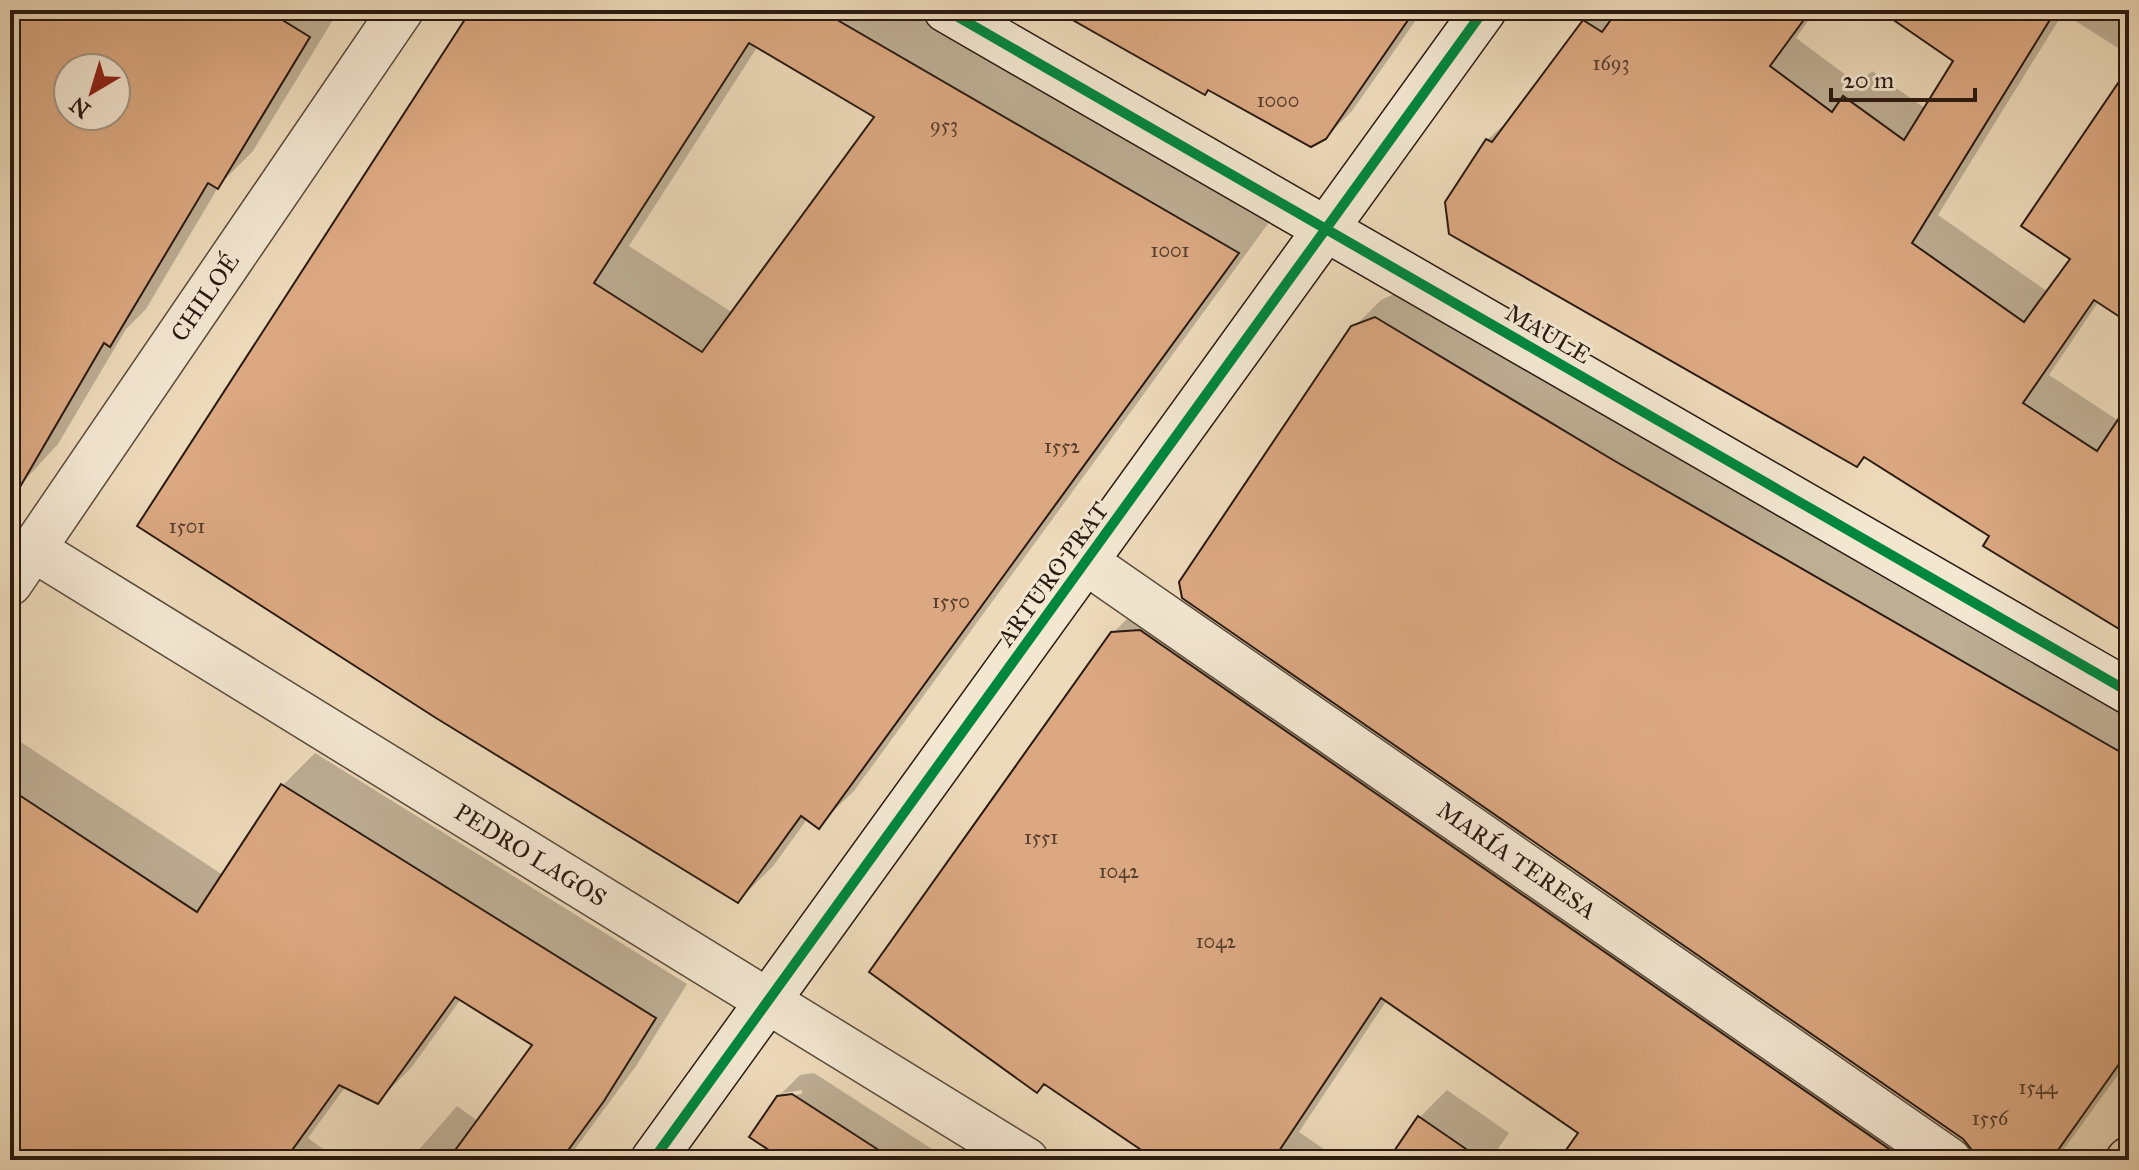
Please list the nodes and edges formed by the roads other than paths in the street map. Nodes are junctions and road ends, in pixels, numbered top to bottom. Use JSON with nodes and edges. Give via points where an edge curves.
{"nodes":[{"id":1,"x":401,"y":10,"type":"edge"},
{"id":2,"x":946,"y":10,"type":"edge"},
{"id":3,"x":1484,"y":10,"type":"edge"},
{"id":4,"x":1326,"y":229,"type":"junction"},
{"id":5,"x":1086,"y":562,"type":"junction"},
{"id":6,"x":22,"y":566,"type":"edge"},
{"id":7,"x":2129,"y":692,"type":"edge"},
{"id":8,"x":768,"y":1001,"type":"junction"},
{"id":9,"x":653,"y":1160,"type":"edge"},
{"id":10,"x":1026,"y":1160,"type":"edge"},
{"id":11,"x":1949,"y":1160,"type":"edge"}],
"edges":[{"from":1,"to":6,"type":"street","name":"CHILOÉ"},
{"from":2,"to":4,"type":"street","name":"MAULE"},
{"from":3,"to":4,"type":"street","name":"ARTURO PRAT"},
{"from":4,"to":5,"type":"street","name":"ARTURO PRAT"},
{"from":4,"to":7,"type":"street","name":"MAULE"},
{"from":5,"to":8,"type":"street","name":"ARTURO PRAT"},
{"from":5,"to":11,"type":"street","name":"MARÍA TERESA"},
{"from":6,"to":8,"type":"street","name":"PEDRO LAGOS"},
{"from":8,"to":9,"type":"street","name":"ARTURO PRAT"},
{"from":8,"to":10,"type":"street","name":"PEDRO LAGOS"}]}
